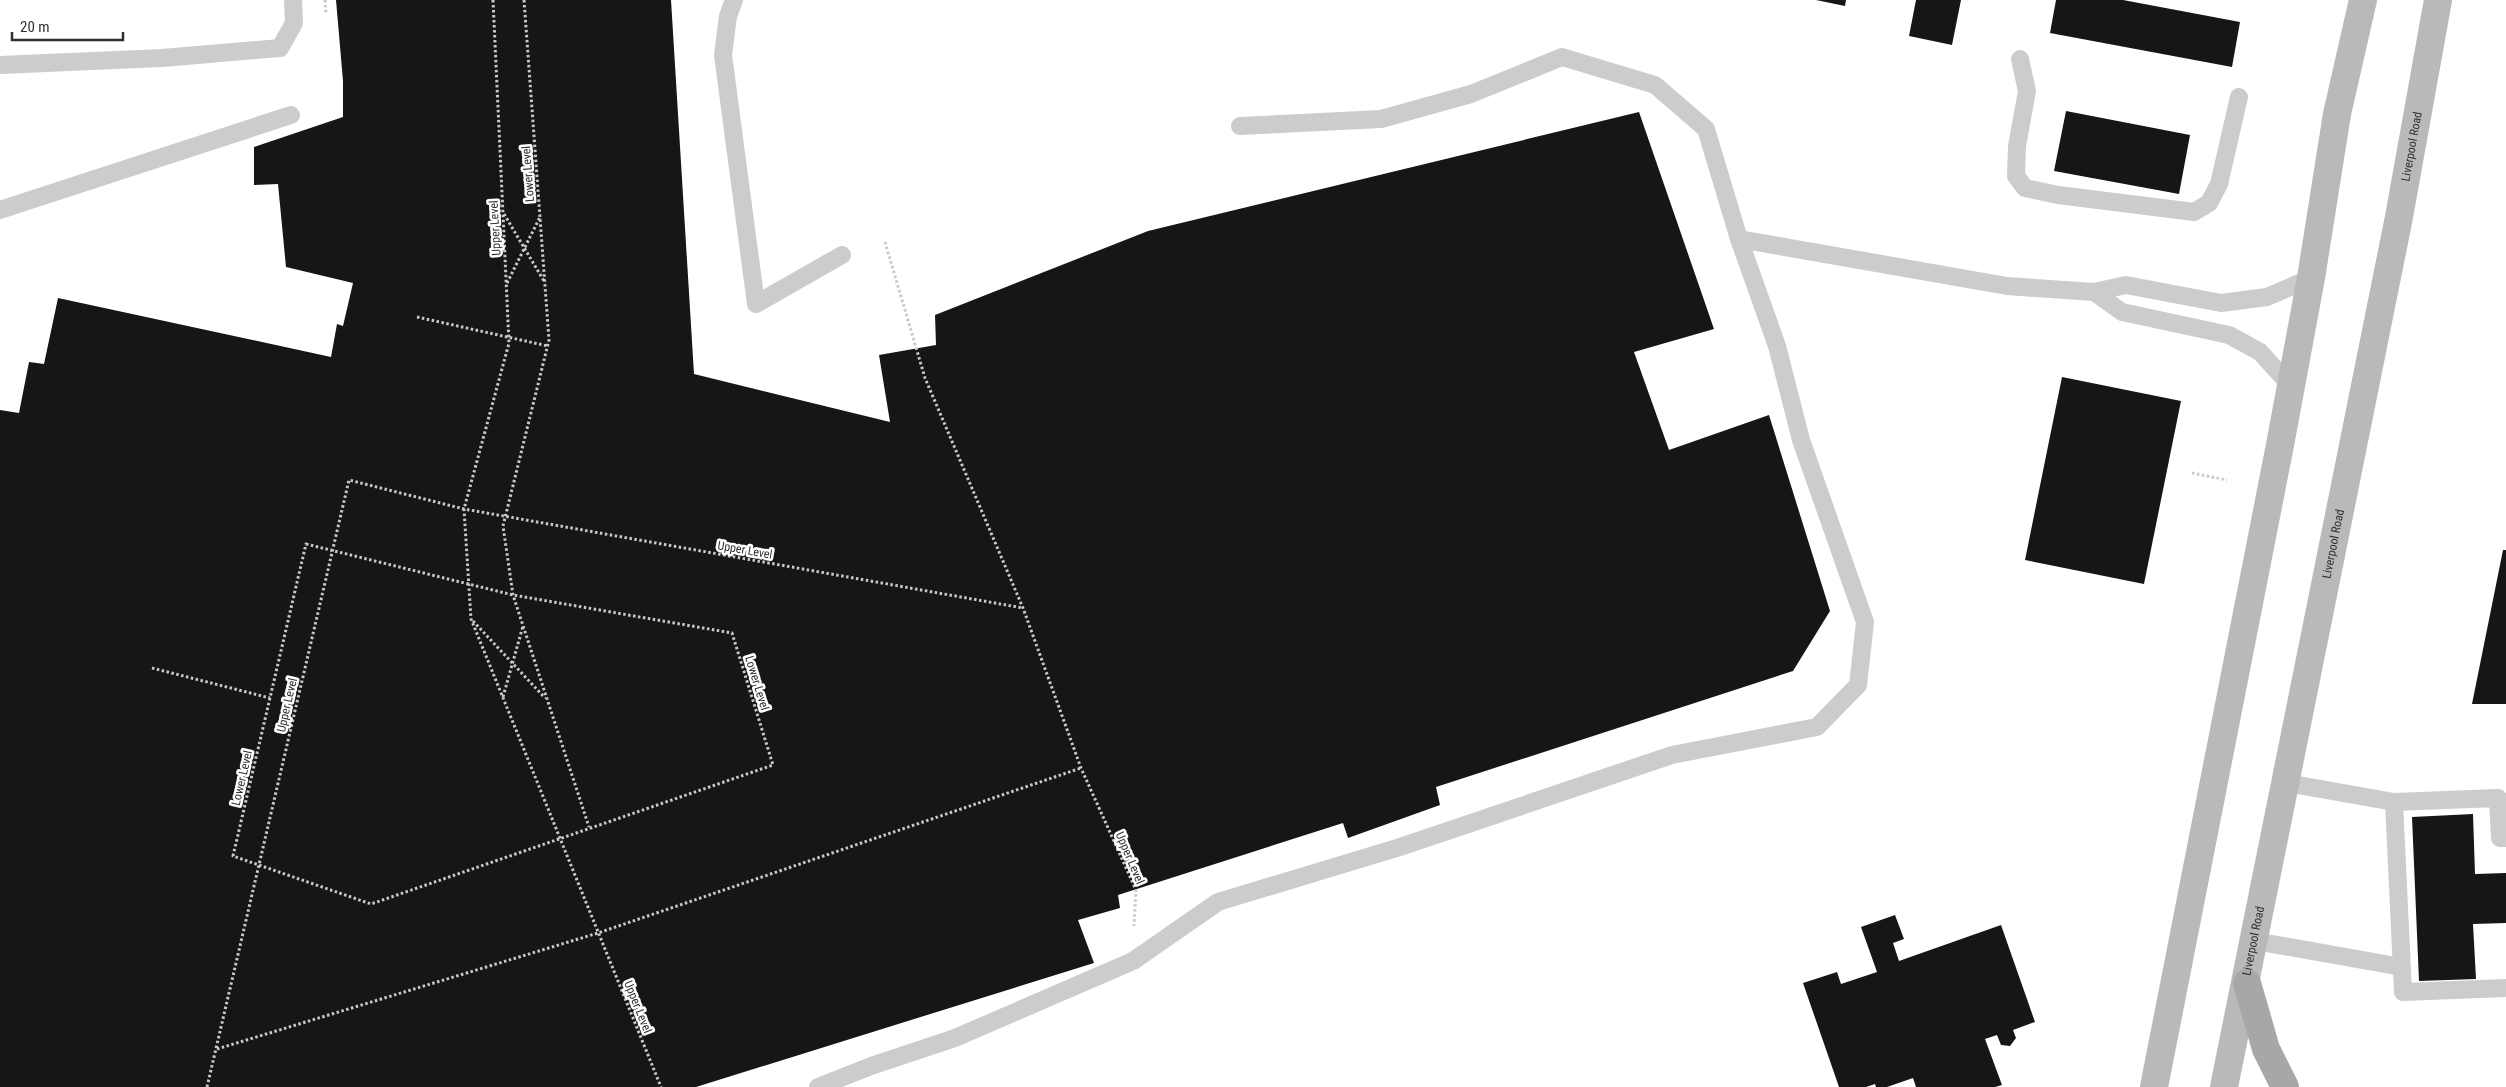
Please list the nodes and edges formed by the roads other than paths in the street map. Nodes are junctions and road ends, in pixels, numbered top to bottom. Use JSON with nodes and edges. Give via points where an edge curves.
{"nodes":[{"id":1,"x":293,"y":0,"type":"edge"},
{"id":2,"x":734,"y":0,"type":"edge"},
{"id":3,"x":2363,"y":0,"type":"edge"},
{"id":4,"x":2438,"y":0,"type":"edge"},
{"id":5,"x":2020,"y":59,"type":"dead end"},
{"id":6,"x":0,"y":64,"type":"edge"},
{"id":7,"x":2239,"y":97,"type":"dead end"},
{"id":8,"x":291,"y":115,"type":"dead end"},
{"id":9,"x":1240,"y":126,"type":"dead end"},
{"id":10,"x":0,"y":210,"type":"edge"},
{"id":11,"x":1739,"y":239,"type":"junction"},
{"id":12,"x":842,"y":255,"type":"dead end"},
{"id":13,"x":2311,"y":278,"type":"junction"},
{"id":14,"x":2094,"y":292,"type":"junction"},
{"id":15,"x":2290,"y":385,"type":"junction"},
{"id":16,"x":2287,"y":783,"type":"junction"},
{"id":17,"x":2394,"y":802,"type":"junction"},
{"id":18,"x":2506,"y":838,"type":"edge"},
{"id":19,"x":2255,"y":942,"type":"junction"},
{"id":20,"x":2402,"y":967,"type":"junction"},
{"id":21,"x":2247,"y":983,"type":"junction"},
{"id":22,"x":2506,"y":988,"type":"edge"},
{"id":23,"x":818,"y":1087,"type":"edge"},
{"id":24,"x":2154,"y":1087,"type":"edge"},
{"id":25,"x":2224,"y":1087,"type":"edge"},
{"id":26,"x":2285,"y":1087,"type":"edge"}],
"edges":[{"from":1,"to":6,"type":"lane","via":[[294,23],[280,48],[162,58]]},
{"from":2,"to":12,"type":"lane","via":[[728,16],[723,55],[756,304]]},
{"from":3,"to":13,"type":"main road","via":[[2337,114]]},
{"from":4,"to":16,"type":"main road","name":"Liverpool Road","via":[[2397,226]]},
{"from":5,"to":7,"type":"lane","via":[[2027,91],[2017,146],[2016,176],[2025,188],[2058,195],[2194,212],[2209,204],[2219,184]]},
{"from":8,"to":10,"type":"lane"},
{"from":9,"to":11,"type":"lane","via":[[1381,119],[1471,94],[1562,57],[1655,85],[1706,129]]},
{"from":11,"to":14,"type":"lane","via":[[2006,286]]},
{"from":11,"to":23,"type":"lane","via":[[1777,346],[1801,440],[1865,622],[1858,685],[1817,727],[1672,755],[1400,847],[1218,902],[1133,961],[955,1038]]},
{"from":13,"to":14,"type":"lane","via":[[2266,297],[2221,303],[2126,285]]},
{"from":13,"to":15,"type":"main road"},
{"from":14,"to":15,"type":"lane","via":[[2122,312],[2229,335],[2260,352]]},
{"from":15,"to":24,"type":"main road"},
{"from":16,"to":17,"type":"lane"},
{"from":16,"to":19,"type":"main road","name":"Liverpool Road"},
{"from":17,"to":18,"type":"lane","via":[[2498,798],[2500,838]]},
{"from":17,"to":20,"type":"lane"},
{"from":19,"to":20,"type":"lane"},
{"from":19,"to":21,"type":"main road","name":"Liverpool Road"},
{"from":20,"to":22,"type":"lane","via":[[2403,992]]},
{"from":21,"to":25,"type":"main road","name":"Liverpool Road"},
{"from":21,"to":26,"type":"main road","via":[[2266,1050]]}]}
